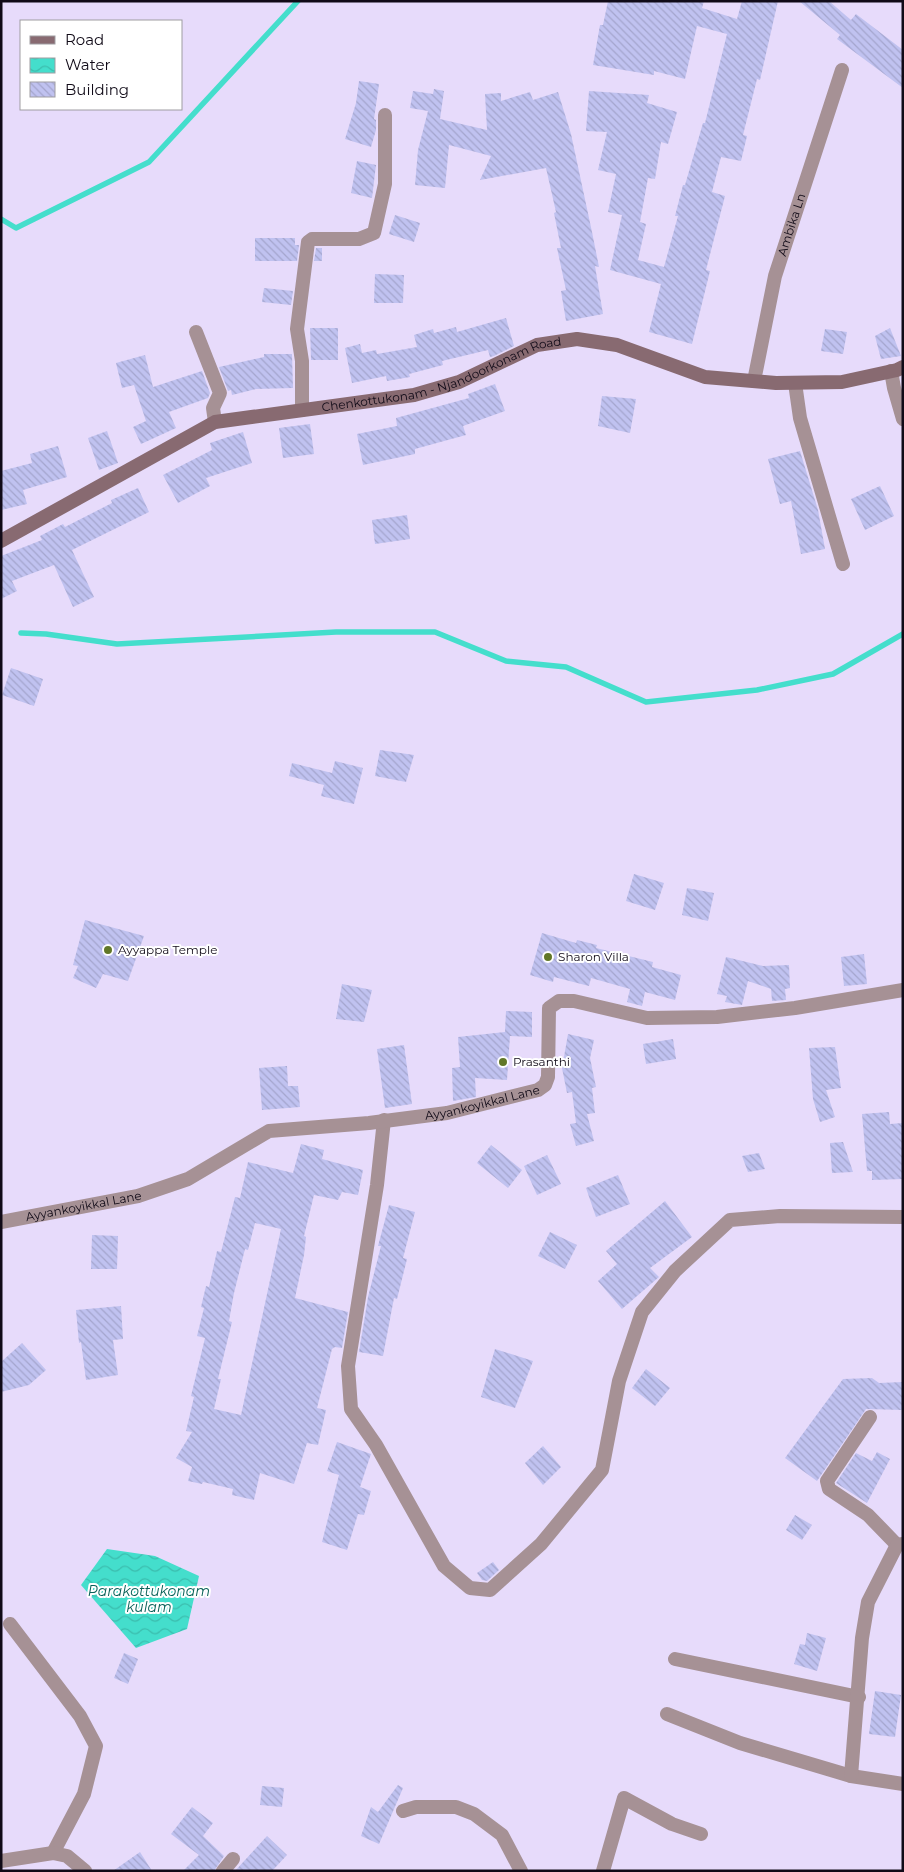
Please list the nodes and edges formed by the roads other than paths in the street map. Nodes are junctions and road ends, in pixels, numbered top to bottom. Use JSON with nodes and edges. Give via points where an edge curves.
{"nodes":[{"id":1,"x":842,"y":70,"type":"dead end"},
{"id":2,"x":385,"y":115,"type":"dead end"},
{"id":3,"x":196,"y":332,"type":"dead end"},
{"id":4,"x":897,"y":369,"type":"edge"},
{"id":5,"x":754,"y":381,"type":"junction"},
{"id":6,"x":795,"y":383,"type":"junction"},
{"id":7,"x":302,"y":410,"type":"junction"},
{"id":8,"x":903,"y":419,"type":"edge"},
{"id":9,"x":216,"y":422,"type":"junction"},
{"id":10,"x":1,"y":541,"type":"edge"},
{"id":11,"x":843,"y":564,"type":"dead end"},
{"id":12,"x":903,"y":990,"type":"edge"},
{"id":13,"x":384,"y":1120,"type":"junction"},
{"id":14,"x":903,"y":1217,"type":"edge"},
{"id":15,"x":1,"y":1222,"type":"edge"},
{"id":16,"x":870,"y":1418,"type":"dead end"},
{"id":17,"x":900,"y":1544,"type":"edge"},
{"id":18,"x":10,"y":1624,"type":"dead end"},
{"id":19,"x":675,"y":1659,"type":"dead end"},
{"id":20,"x":859,"y":1697,"type":"junction"},
{"id":21,"x":666,"y":1714,"type":"dead end"},
{"id":22,"x":851,"y":1776,"type":"junction"},
{"id":23,"x":903,"y":1784,"type":"edge"},
{"id":24,"x":403,"y":1811,"type":"dead end"},
{"id":25,"x":701,"y":1834,"type":"dead end"},
{"id":26,"x":53,"y":1853,"type":"junction"},
{"id":27,"x":233,"y":1859,"type":"dead end"},
{"id":28,"x":1,"y":1861,"type":"edge"},
{"id":29,"x":85,"y":1871,"type":"edge"},
{"id":30,"x":223,"y":1871,"type":"edge"},
{"id":31,"x":521,"y":1871,"type":"edge"},
{"id":32,"x":603,"y":1871,"type":"edge"}],
"edges":[{"from":1,"to":5,"type":"street","name":"Ambika Ln","via":[[775,276]]},
{"from":2,"to":7,"type":"street","via":[[385,184],[374,233],[359,240],[312,239],[308,242],[297,329],[302,361]]},
{"from":3,"to":9,"type":"street","via":[[220,393],[213,408]]},
{"from":4,"to":6,"type":"main road","name":"Chenkottukonam - Njandoorkonam Road","via":[[842,382]]},
{"from":4,"to":8,"type":"street","via":[[894,388]]},
{"from":5,"to":6,"type":"main road","name":"Chenkottukonam - Njandoorkonam Road"},
{"from":5,"to":7,"type":"main road","name":"Chenkottukonam - Njandoorkonam Road","via":[[705,376],[617,345],[577,339],[537,345],[459,382],[414,395]]},
{"from":6,"to":11,"type":"street","via":[[800,418]]},
{"from":7,"to":9,"type":"main road","name":"Chenkottukonam - Njandoorkonam Road"},
{"from":9,"to":10,"type":"main road","name":"Chenkottukonam - Njandoorkonam Road"},
{"from":12,"to":13,"type":"street","name":"Ayyankoyikkal Lane","via":[[795,1008],[717,1016],[648,1018],[574,1000],[559,1001],[549,1008],[548,1077],[538,1090],[447,1113]]},
{"from":13,"to":14,"type":"street","via":[[348,1366],[351,1409],[376,1445],[444,1566],[470,1588],[490,1590],[506,1577],[541,1544],[602,1470],[619,1381],[642,1312],[675,1271],[730,1220],[780,1216]]},
{"from":13,"to":15,"type":"street","name":"Ayyankoyikkal Lane","via":[[269,1131],[188,1179],[138,1196]]},
{"from":16,"to":17,"type":"street","via":[[827,1481],[829,1489],[868,1515]]},
{"from":17,"to":20,"type":"street","via":[[868,1602],[862,1638]]},
{"from":18,"to":26,"type":"street","via":[[80,1716],[96,1746],[84,1794]]},
{"from":19,"to":20,"type":"street"},
{"from":20,"to":22,"type":"street"},
{"from":21,"to":22,"type":"street","via":[[740,1742]]},
{"from":22,"to":23,"type":"street"},
{"from":24,"to":31,"type":"street","via":[[456,1807],[474,1814],[502,1834]]},
{"from":25,"to":32,"type":"street","via":[[672,1824],[624,1798]]},
{"from":26,"to":28,"type":"street"},
{"from":26,"to":29,"type":"street","via":[[67,1856]]},
{"from":27,"to":30,"type":"street"}]}
